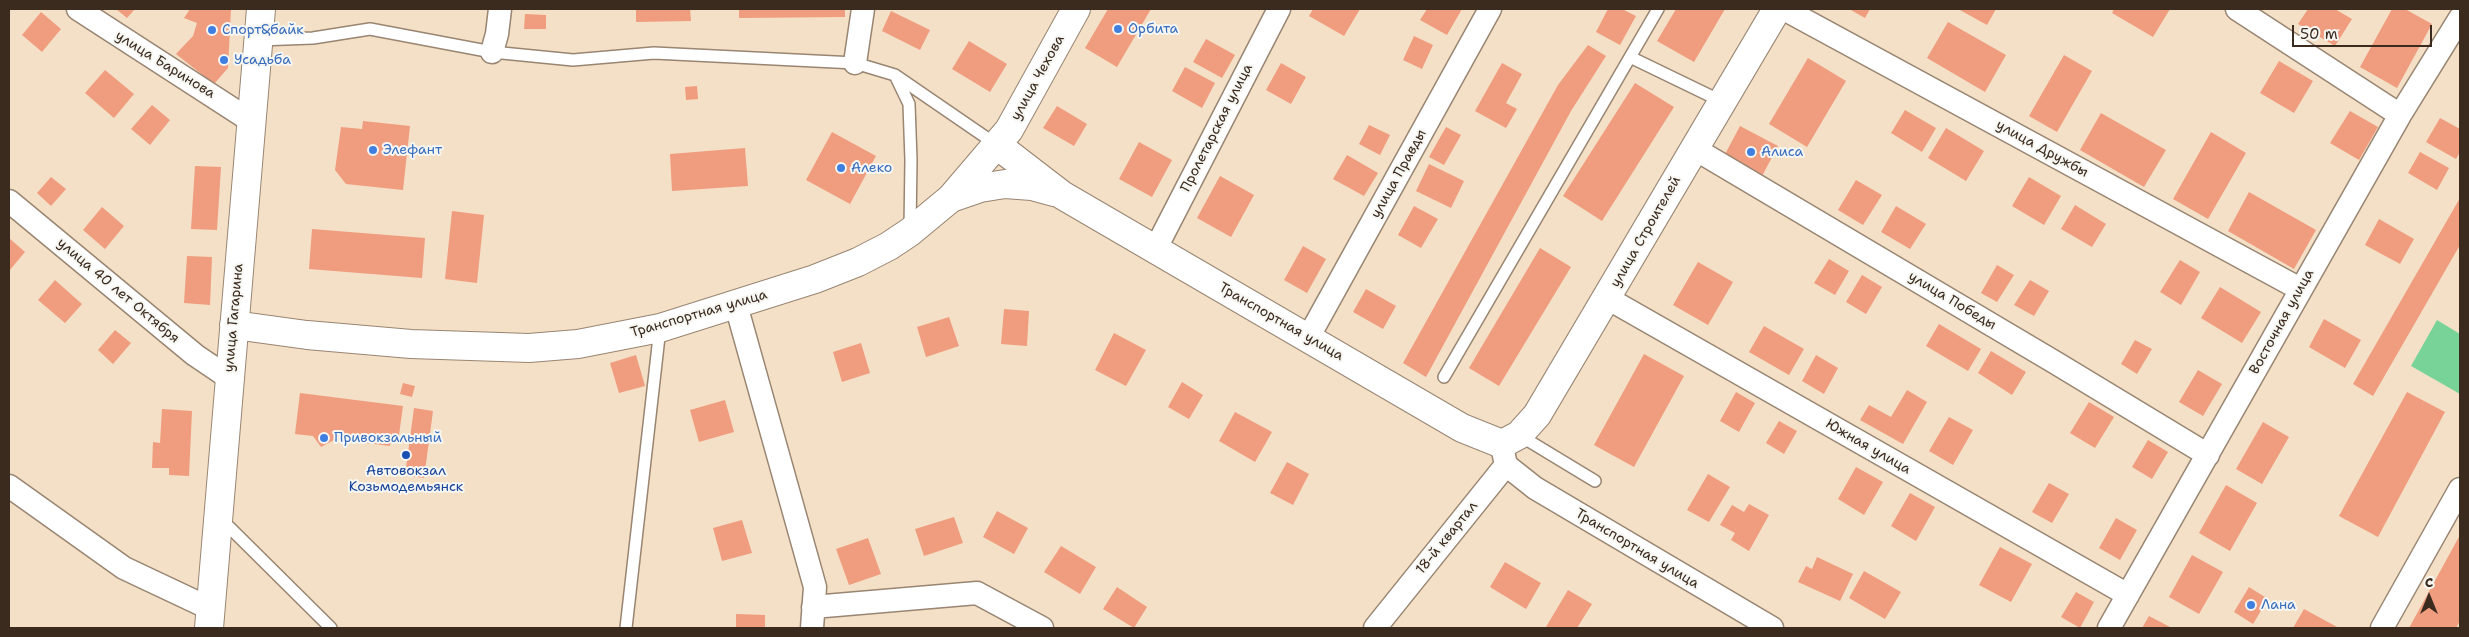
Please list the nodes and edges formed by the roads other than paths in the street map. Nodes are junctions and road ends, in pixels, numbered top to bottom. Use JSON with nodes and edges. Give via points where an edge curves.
{"nodes":[{"id":1,"x":78,"y":9,"type":"edge"},
{"id":2,"x":262,"y":9,"type":"edge"},
{"id":3,"x":500,"y":9,"type":"edge"},
{"id":4,"x":863,"y":9,"type":"edge"},
{"id":5,"x":1279,"y":9,"type":"edge"},
{"id":6,"x":1490,"y":9,"type":"edge"},
{"id":7,"x":1658,"y":9,"type":"edge"},
{"id":8,"x":1778,"y":9,"type":"edge"},
{"id":9,"x":1784,"y":9,"type":"edge"},
{"id":10,"x":2237,"y":9,"type":"edge"},
{"id":11,"x":1075,"y":10,"type":"edge"},
{"id":12,"x":2271,"y":17,"type":"edge"},
{"id":13,"x":2460,"y":18,"type":"edge"},
{"id":14,"x":258,"y":40,"type":"junction"},
{"id":15,"x":492,"y":52,"type":"junction"},
{"id":16,"x":1630,"y":57,"type":"junction"},
{"id":17,"x":856,"y":63,"type":"junction"},
{"id":18,"x":895,"y":75,"type":"junction"},
{"id":19,"x":1723,"y":102,"type":"junction"},
{"id":20,"x":2400,"y":115,"type":"junction"},
{"id":21,"x":251,"y":121,"type":"junction"},
{"id":22,"x":997,"y":145,"type":"junction"},
{"id":23,"x":1695,"y":149,"type":"junction"},
{"id":24,"x":1062,"y":195,"type":"junction"},
{"id":25,"x":951,"y":198,"type":"junction"},
{"id":26,"x":9,"y":202,"type":"edge"},
{"id":27,"x":910,"y":232,"type":"junction"},
{"id":28,"x":1156,"y":248,"type":"junction"},
{"id":29,"x":2300,"y":289,"type":"junction"},
{"id":30,"x":1607,"y":298,"type":"junction"},
{"id":31,"x":736,"y":305,"type":"junction"},
{"id":32,"x":234,"y":325,"type":"junction"},
{"id":33,"x":660,"y":328,"type":"junction"},
{"id":34,"x":1308,"y":338,"type":"junction"},
{"id":35,"x":1444,"y":376,"type":"dead end"},
{"id":36,"x":229,"y":378,"type":"junction"},
{"id":37,"x":1509,"y":448,"type":"junction"},
{"id":38,"x":2208,"y":456,"type":"junction"},
{"id":39,"x":1595,"y":481,"type":"dead end"},
{"id":40,"x":9,"y":486,"type":"edge"},
{"id":41,"x":2460,"y":489,"type":"edge"},
{"id":42,"x":217,"y":515,"type":"junction"},
{"id":43,"x":2128,"y":595,"type":"junction"},
{"id":44,"x":813,"y":618,"type":"edge"},
{"id":45,"x":210,"y":619,"type":"edge"},
{"id":46,"x":330,"y":628,"type":"edge"},
{"id":47,"x":626,"y":628,"type":"edge"},
{"id":48,"x":1042,"y":628,"type":"edge"},
{"id":49,"x":1375,"y":628,"type":"edge"},
{"id":50,"x":1772,"y":628,"type":"edge"},
{"id":51,"x":2109,"y":628,"type":"edge"},
{"id":52,"x":2382,"y":628,"type":"edge"}],
"edges":[{"from":1,"to":21,"type":"street","name":"улица Баринова"},
{"from":2,"to":14,"type":"street","name":"улица Гагарина"},
{"from":3,"to":15,"type":"street","via":[[498,34]]},
{"from":4,"to":17,"type":"street"},
{"from":5,"to":28,"type":"street","name":"Пролетарская улица"},
{"from":6,"to":34,"type":"street","name":"улица Правды"},
{"from":7,"to":16,"type":"lane"},
{"from":8,"to":19,"type":"street","name":"улица Строителей"},
{"from":9,"to":29,"type":"street","name":"улица Дружбы"},
{"from":10,"to":12,"type":"street"},
{"from":11,"to":22,"type":"street","name":"улица Чехова","via":[[1009,130]]},
{"from":12,"to":20,"type":"street"},
{"from":13,"to":20,"type":"street","name":"Восточная улица"},
{"from":14,"to":15,"type":"lane","via":[[313,38],[370,29]]},
{"from":14,"to":21,"type":"street","name":"улица Гагарина"},
{"from":15,"to":17,"type":"lane","via":[[574,60],[654,54]]},
{"from":16,"to":19,"type":"lane"},
{"from":16,"to":35,"type":"lane"},
{"from":17,"to":18,"type":"lane"},
{"from":18,"to":22,"type":"lane"},
{"from":18,"to":27,"type":"lane","via":[[909,104],[912,160]]},
{"from":19,"to":23,"type":"street","name":"улица Строителей"},
{"from":20,"to":29,"type":"street","name":"Восточная улица"},
{"from":21,"to":32,"type":"street","name":"улица Гагарина"},
{"from":22,"to":24,"type":"street"},
{"from":22,"to":25,"type":"street","name":"Транспортная улица"},
{"from":23,"to":30,"type":"street","name":"улица Строителей"},
{"from":23,"to":38,"type":"street","name":"улица Победы"},
{"from":24,"to":25,"type":"street","via":[[1032,186],[1005,184]]},
{"from":24,"to":28,"type":"street","name":"Транспортная улица"},
{"from":25,"to":27,"type":"street","name":"Транспортная улица"},
{"from":26,"to":36,"type":"street","name":"улица 40 лет Октября","via":[[195,355]]},
{"from":27,"to":31,"type":"street","name":"Транспортная улица","via":[[858,262],[815,280]]},
{"from":28,"to":34,"type":"street","name":"Транспортная улица"},
{"from":29,"to":38,"type":"street","name":"Восточная улица"},
{"from":30,"to":37,"type":"street","name":"улица Строителей","via":[[1537,415]]},
{"from":30,"to":43,"type":"street","name":"Южная улица"},
{"from":31,"to":33,"type":"street","name":"Транспортная улица"},
{"from":31,"to":44,"type":"street","via":[[815,587]]},
{"from":32,"to":33,"type":"street","name":"Транспортная улица","via":[[411,344],[491,348],[578,344]]},
{"from":32,"to":36,"type":"street","name":"улица Гагарина"},
{"from":33,"to":47,"type":"lane"},
{"from":34,"to":37,"type":"street","name":"Транспортная улица","via":[[1462,428]]},
{"from":36,"to":42,"type":"street","name":"улица Гагарина"},
{"from":37,"to":39,"type":"lane"},
{"from":37,"to":49,"type":"street","name":"18-й квартал"},
{"from":37,"to":50,"type":"street","name":"Транспортная улица","via":[[1535,488]]},
{"from":38,"to":43,"type":"street","name":"Восточная улица"},
{"from":40,"to":45,"type":"street","via":[[124,568]]},
{"from":41,"to":52,"type":"street"},
{"from":42,"to":45,"type":"street","name":"улица Гагарина"},
{"from":42,"to":46,"type":"lane"},
{"from":43,"to":51,"type":"street","name":"Восточная улица"},
{"from":44,"to":48,"type":"street","via":[[977,593]]}]}
